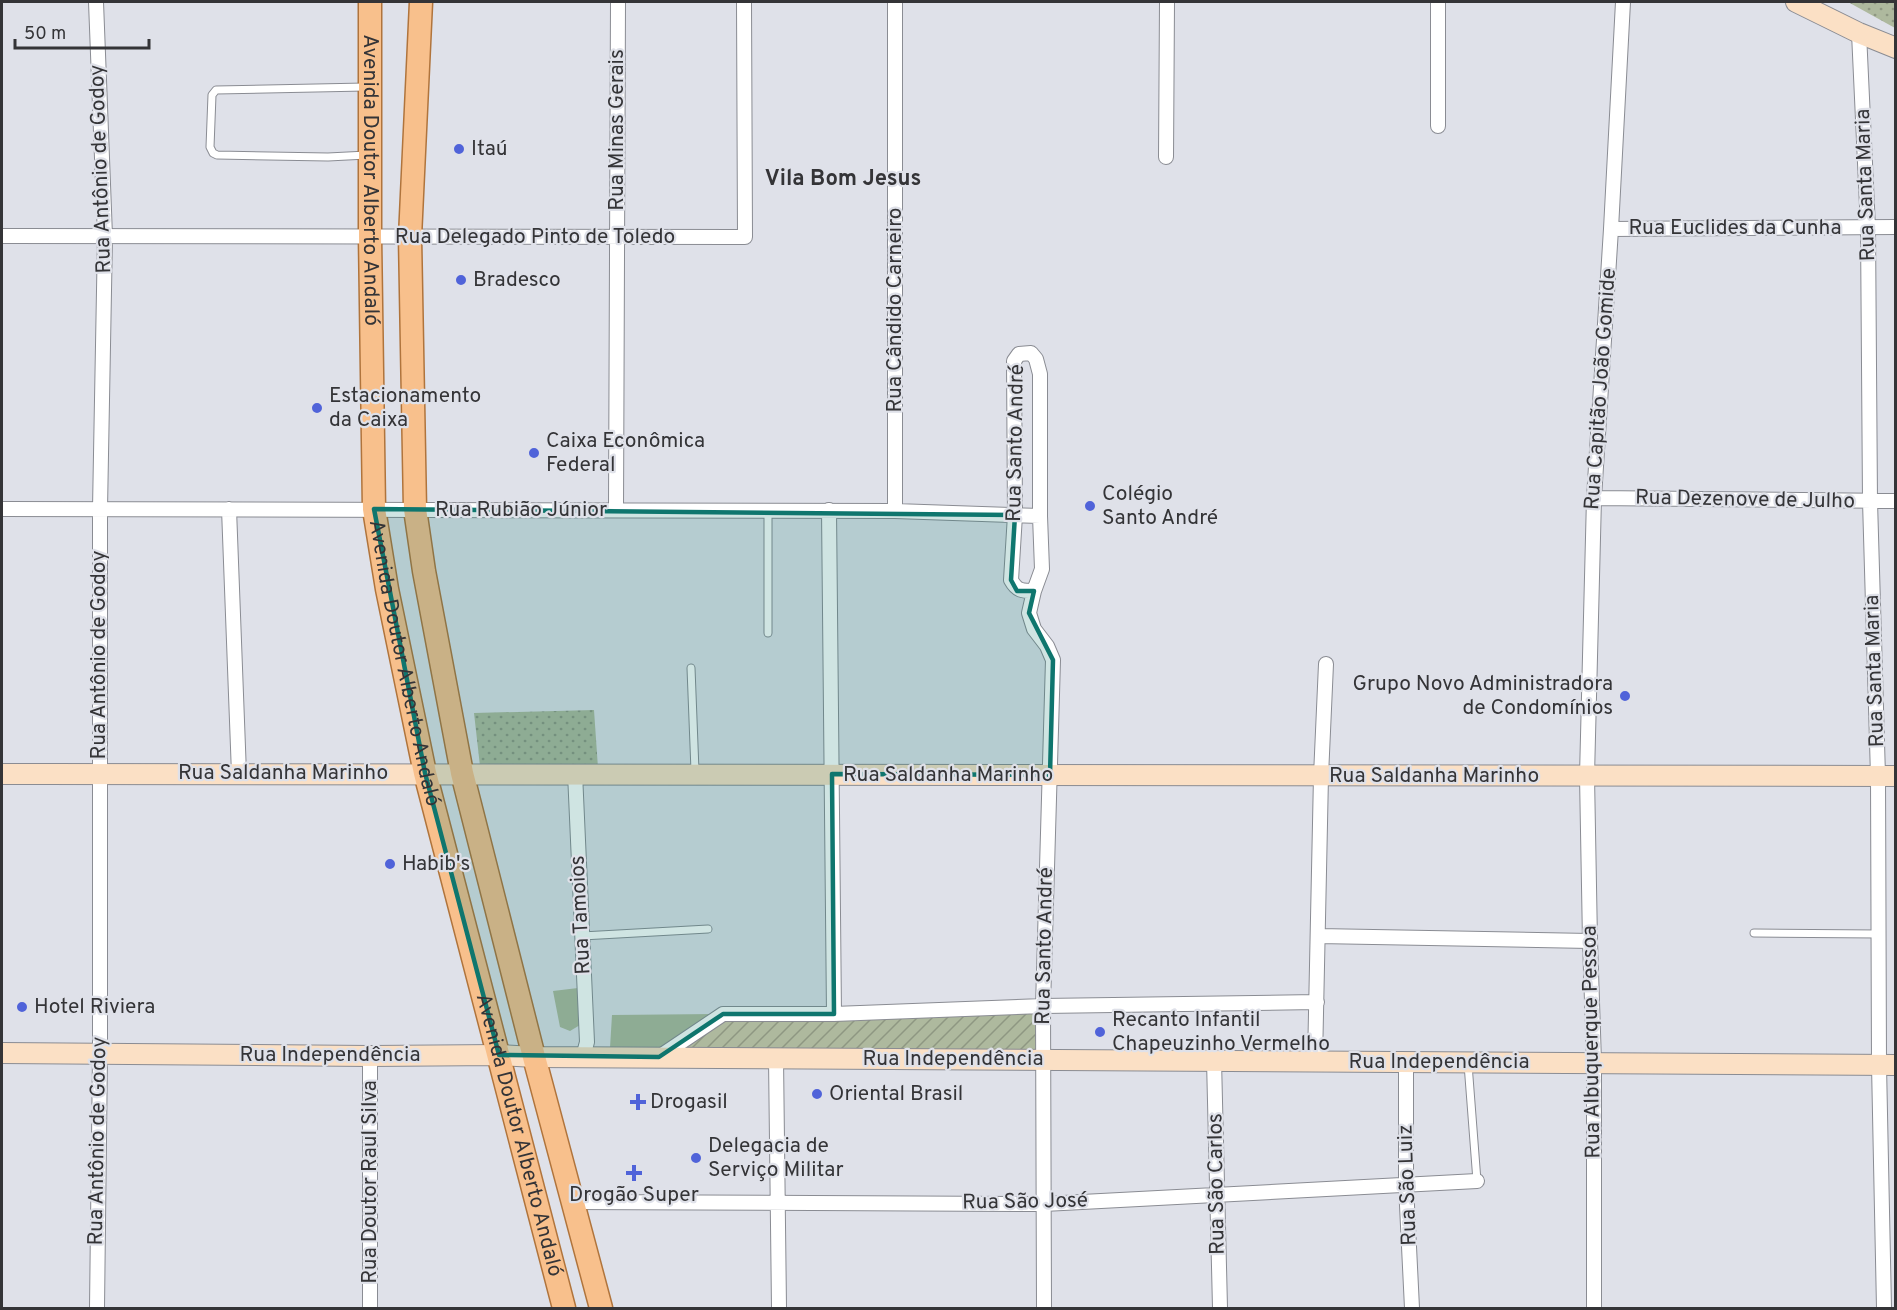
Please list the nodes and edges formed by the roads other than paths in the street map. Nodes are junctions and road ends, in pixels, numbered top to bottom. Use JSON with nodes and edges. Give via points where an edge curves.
{"nodes":[{"id":1,"x":96,"y":2,"type":"edge"},
{"id":2,"x":370,"y":2,"type":"edge"},
{"id":3,"x":421,"y":2,"type":"edge"},
{"id":4,"x":618,"y":2,"type":"edge"},
{"id":5,"x":744,"y":2,"type":"edge"},
{"id":6,"x":895,"y":2,"type":"edge"},
{"id":7,"x":1167,"y":2,"type":"edge"},
{"id":8,"x":1438,"y":2,"type":"edge"},
{"id":9,"x":1623,"y":2,"type":"edge"},
{"id":10,"x":1796,"y":2,"type":"edge"},
{"id":11,"x":1859,"y":33,"type":"junction"},
{"id":12,"x":1896,"y":48,"type":"edge"},
{"id":13,"x":370,"y":87,"type":"junction"},
{"id":14,"x":1438,"y":126,"type":"dead end"},
{"id":15,"x":370,"y":155,"type":"junction"},
{"id":16,"x":1166,"y":157,"type":"dead end"},
{"id":17,"x":1896,"y":227,"type":"edge"},
{"id":18,"x":1868,"y":228,"type":"junction"},
{"id":19,"x":1611,"y":229,"type":"junction"},
{"id":20,"x":2,"y":236,"type":"edge"},
{"id":21,"x":105,"y":236,"type":"junction"},
{"id":22,"x":370,"y":236,"type":"junction"},
{"id":23,"x":410,"y":237,"type":"junction"},
{"id":24,"x":617,"y":237,"type":"junction"},
{"id":25,"x":1014,"y":426,"type":"junction"},
{"id":26,"x":1040,"y":429,"type":"junction"},
{"id":27,"x":1015,"y":479,"type":"junction"},
{"id":28,"x":1040,"y":479,"type":"junction"},
{"id":29,"x":1594,"y":498,"type":"junction"},
{"id":30,"x":1870,"y":501,"type":"junction"},
{"id":31,"x":1896,"y":501,"type":"edge"},
{"id":32,"x":2,"y":509,"type":"edge"},
{"id":33,"x":100,"y":509,"type":"junction"},
{"id":34,"x":230,"y":509,"type":"junction"},
{"id":35,"x":374,"y":509,"type":"junction"},
{"id":36,"x":415,"y":509,"type":"junction"},
{"id":37,"x":616,"y":510,"type":"junction"},
{"id":38,"x":768,"y":510,"type":"junction"},
{"id":39,"x":829,"y":510,"type":"junction"},
{"id":40,"x":895,"y":511,"type":"junction"},
{"id":41,"x":1015,"y":515,"type":"junction"},
{"id":42,"x":1040,"y":516,"type":"junction"},
{"id":43,"x":1034,"y":591,"type":"junction"},
{"id":44,"x":768,"y":633,"type":"dead end"},
{"id":45,"x":1326,"y":664,"type":"dead end"},
{"id":46,"x":691,"y":668,"type":"dead end"},
{"id":47,"x":425,"y":773,"type":"junction"},
{"id":48,"x":462,"y":773,"type":"junction"},
{"id":49,"x":575,"y":773,"type":"junction"},
{"id":50,"x":2,"y":774,"type":"edge"},
{"id":51,"x":99,"y":774,"type":"junction"},
{"id":52,"x":239,"y":774,"type":"junction"},
{"id":53,"x":695,"y":774,"type":"junction"},
{"id":54,"x":832,"y":774,"type":"junction"},
{"id":55,"x":1050,"y":775,"type":"junction"},
{"id":56,"x":1321,"y":776,"type":"junction"},
{"id":57,"x":1587,"y":776,"type":"junction"},
{"id":58,"x":1887,"y":776,"type":"edge"},
{"id":59,"x":708,"y":929,"type":"dead end"},
{"id":60,"x":1754,"y":933,"type":"dead end"},
{"id":61,"x":1878,"y":934,"type":"junction"},
{"id":62,"x":582,"y":936,"type":"junction"},
{"id":63,"x":1318,"y":936,"type":"junction"},
{"id":64,"x":1590,"y":941,"type":"junction"},
{"id":65,"x":1317,"y":1002,"type":"junction"},
{"id":66,"x":1043,"y":1006,"type":"junction"},
{"id":67,"x":834,"y":1014,"type":"junction"},
{"id":68,"x":2,"y":1053,"type":"edge"},
{"id":69,"x":99,"y":1054,"type":"junction"},
{"id":70,"x":499,"y":1054,"type":"junction"},
{"id":71,"x":370,"y":1056,"type":"junction"},
{"id":72,"x":534,"y":1057,"type":"junction"},
{"id":73,"x":583,"y":1057,"type":"junction"},
{"id":74,"x":659,"y":1057,"type":"junction"},
{"id":75,"x":776,"y":1058,"type":"junction"},
{"id":76,"x":1043,"y":1059,"type":"junction"},
{"id":77,"x":1214,"y":1060,"type":"junction"},
{"id":78,"x":1315,"y":1061,"type":"junction"},
{"id":79,"x":1406,"y":1062,"type":"junction"},
{"id":80,"x":1468,"y":1062,"type":"junction"},
{"id":81,"x":1594,"y":1062,"type":"junction"},
{"id":82,"x":1887,"y":1065,"type":"edge"},
{"id":83,"x":1477,"y":1181,"type":"joint"},
{"id":84,"x":1406,"y":1185,"type":"junction"},
{"id":85,"x":1217,"y":1195,"type":"junction"},
{"id":86,"x":572,"y":1202,"type":"junction"},
{"id":87,"x":778,"y":1203,"type":"junction"},
{"id":88,"x":1044,"y":1204,"type":"junction"},
{"id":89,"x":97,"y":1308,"type":"edge"},
{"id":90,"x":370,"y":1308,"type":"edge"},
{"id":91,"x":564,"y":1308,"type":"edge"},
{"id":92,"x":601,"y":1308,"type":"edge"},
{"id":93,"x":779,"y":1308,"type":"edge"},
{"id":94,"x":1044,"y":1308,"type":"edge"},
{"id":95,"x":1220,"y":1308,"type":"edge"},
{"id":96,"x":1412,"y":1308,"type":"edge"},
{"id":97,"x":1594,"y":1308,"type":"edge"},
{"id":98,"x":1884,"y":1308,"type":"edge"}],
"edges":[{"from":1,"to":21,"type":"street","name":"Rua Antônio de Godoy"},
{"from":2,"to":13,"type":"main road","name":"Avenida Doutor Alberto Andaló"},
{"from":3,"to":23,"type":"main road","name":"Avenida Doutor Alberto Andaló"},
{"from":4,"to":24,"type":"street","name":"Rua Minas Gerais"},
{"from":5,"to":24,"type":"street","name":"Rua Delegado Pinto de Toledo","via":[[745,237]]},
{"from":6,"to":40,"type":"street","name":"Rua Cândido Carneiro"},
{"from":7,"to":16,"type":"street"},
{"from":8,"to":14,"type":"street"},
{"from":9,"to":19,"type":"street","name":"Rua Capitão João Gomide"},
{"from":10,"to":11,"type":"street"},
{"from":11,"to":12,"type":"street"},
{"from":11,"to":18,"type":"street","name":"Rua Santa Maria"},
{"from":13,"to":15,"type":"main road","name":"Avenida Doutor Alberto Andaló"},
{"from":13,"to":15,"type":"lane","via":[[216,90],[212,95],[210,147],[217,155]]},
{"from":15,"to":22,"type":"main road","name":"Avenida Doutor Alberto Andaló"},
{"from":17,"to":18,"type":"street","name":"Rua Euclides da Cunha"},
{"from":18,"to":19,"type":"street","name":"Rua Euclides da Cunha"},
{"from":18,"to":30,"type":"street","name":"Rua Santa Maria"},
{"from":19,"to":29,"type":"street","name":"Rua Capitão João Gomide"},
{"from":20,"to":21,"type":"street","name":"Rua Delegado Pinto de Toledo"},
{"from":21,"to":22,"type":"street","name":"Rua Delegado Pinto de Toledo"},
{"from":21,"to":33,"type":"street","name":"Rua Antônio de Godoy"},
{"from":22,"to":23,"type":"street","name":"Rua Delegado Pinto de Toledo"},
{"from":22,"to":35,"type":"main road","name":"Avenida Doutor Alberto Andaló"},
{"from":23,"to":24,"type":"street","name":"Rua Delegado Pinto de Toledo"},
{"from":23,"to":36,"type":"main road","name":"Avenida Doutor Alberto Andaló"},
{"from":24,"to":37,"type":"street","name":"Rua Minas Gerais"},
{"from":25,"to":26,"type":"street"},
{"from":25,"to":26,"type":"street","name":"Rua Santo André","via":[[1014,361],[1019,354],[1031,353],[1040,374]]},
{"from":25,"to":27,"type":"street","name":"Rua Santo André"},
{"from":26,"to":28,"type":"street","name":"Rua Santo André"},
{"from":27,"to":28,"type":"street"},
{"from":27,"to":41,"type":"street","name":"Rua Santo André"},
{"from":28,"to":42,"type":"street","name":"Rua Santo André"},
{"from":29,"to":30,"type":"street","name":"Rua Dezenove de Julho"},
{"from":29,"to":57,"type":"street","name":"Rua Capitão João Gomide"},
{"from":30,"to":31,"type":"street","name":"Rua Dezenove de Julho"},
{"from":30,"to":58,"type":"street","name":"Rua Santa Maria"},
{"from":32,"to":33,"type":"street","name":"Rua Rubião Júnior"},
{"from":33,"to":34,"type":"street","name":"Rua Rubião Júnior"},
{"from":33,"to":51,"type":"street","name":"Rua Antônio de Godoy"},
{"from":34,"to":35,"type":"street","name":"Rua Rubião Júnior"},
{"from":34,"to":52,"type":"street"},
{"from":35,"to":36,"type":"street","name":"Rua Rubião Júnior"},
{"from":35,"to":47,"type":"main road","name":"Avenida Doutor Alberto Andaló"},
{"from":36,"to":37,"type":"street","name":"Rua Rubião Júnior"},
{"from":36,"to":48,"type":"main road","name":"Avenida Doutor Alberto Andaló"},
{"from":37,"to":38,"type":"street","name":"Rua Rubião Júnior"},
{"from":38,"to":39,"type":"street","name":"Rua Rubião Júnior"},
{"from":38,"to":44,"type":"lane"},
{"from":39,"to":40,"type":"street","name":"Rua Rubião Júnior"},
{"from":39,"to":54,"type":"street"},
{"from":40,"to":41,"type":"street","name":"Rua Rubião Júnior"},
{"from":41,"to":42,"type":"street","name":"Rua Rubião Júnior"},
{"from":41,"to":43,"type":"street","name":"Rua Santo André","via":[[1011,580],[1021,591]]},
{"from":42,"to":43,"type":"street","name":"Rua Santo André","via":[[1042,569]]},
{"from":43,"to":55,"type":"street","name":"Rua Santo André","via":[[1029,613],[1053,660]]},
{"from":45,"to":56,"type":"street"},
{"from":46,"to":53,"type":"lane"},
{"from":47,"to":48,"type":"street","name":"Rua Saldanha Marinho"},
{"from":47,"to":52,"type":"street","name":"Rua Saldanha Marinho"},
{"from":47,"to":70,"type":"main road","name":"Avenida Doutor Alberto Andaló"},
{"from":48,"to":49,"type":"street","name":"Rua Saldanha Marinho"},
{"from":48,"to":72,"type":"main road","name":"Avenida Doutor Alberto Andaló"},
{"from":49,"to":53,"type":"street","name":"Rua Saldanha Marinho"},
{"from":49,"to":62,"type":"street","name":"Rua Tamoios"},
{"from":50,"to":51,"type":"street","name":"Rua Saldanha Marinho"},
{"from":51,"to":52,"type":"street","name":"Rua Saldanha Marinho"},
{"from":51,"to":69,"type":"street","name":"Rua Antônio de Godoy"},
{"from":53,"to":54,"type":"street","name":"Rua Saldanha Marinho"},
{"from":54,"to":55,"type":"street","name":"Rua Saldanha Marinho"},
{"from":54,"to":67,"type":"street"},
{"from":55,"to":56,"type":"street","name":"Rua Saldanha Marinho"},
{"from":55,"to":66,"type":"street","name":"Rua Santo André"},
{"from":56,"to":57,"type":"street","name":"Rua Saldanha Marinho"},
{"from":56,"to":63,"type":"street"},
{"from":57,"to":58,"type":"street","name":"Rua Saldanha Marinho"},
{"from":57,"to":64,"type":"street","name":"Rua Albuquerque Pessoa"},
{"from":58,"to":61,"type":"street","name":"Rua Santa Maria"},
{"from":59,"to":62,"type":"lane"},
{"from":60,"to":61,"type":"lane"},
{"from":61,"to":82,"type":"street","name":"Rua Santa Maria"},
{"from":62,"to":73,"type":"street","name":"Rua Tamoios","via":[[587,1042]]},
{"from":63,"to":64,"type":"street"},
{"from":63,"to":65,"type":"street"},
{"from":64,"to":81,"type":"street","name":"Rua Albuquerque Pessoa"},
{"from":65,"to":66,"type":"street"},
{"from":65,"to":78,"type":"street"},
{"from":66,"to":67,"type":"street"},
{"from":66,"to":76,"type":"street","name":"Rua Santo André"},
{"from":67,"to":74,"type":"street","via":[[723,1014]]},
{"from":68,"to":69,"type":"street","name":"Rua Independência"},
{"from":69,"to":71,"type":"street","name":"Rua Independência"},
{"from":69,"to":89,"type":"street","name":"Rua Antônio de Godoy"},
{"from":70,"to":71,"type":"street","name":"Rua Independência"},
{"from":70,"to":72,"type":"street","name":"Rua Independência"},
{"from":70,"to":91,"type":"main road","name":"Avenida Doutor Alberto Andaló"},
{"from":71,"to":90,"type":"street","name":"Rua Doutor Raul Silva"},
{"from":72,"to":73,"type":"street","name":"Rua Independência"},
{"from":72,"to":86,"type":"main road","name":"Avenida Doutor Alberto Andaló"},
{"from":73,"to":74,"type":"street","name":"Rua Independência"},
{"from":74,"to":75,"type":"street","name":"Rua Independência"},
{"from":75,"to":76,"type":"street","name":"Rua Independência"},
{"from":75,"to":87,"type":"street"},
{"from":76,"to":77,"type":"street","name":"Rua Independência"},
{"from":76,"to":88,"type":"street","name":"Rua Santo André"},
{"from":77,"to":78,"type":"street","name":"Rua Independência"},
{"from":77,"to":85,"type":"street","name":"Rua São Carlos"},
{"from":78,"to":79,"type":"street","name":"Rua Independência"},
{"from":79,"to":80,"type":"street","name":"Rua Independência"},
{"from":79,"to":84,"type":"street","name":"Rua São Luiz"},
{"from":80,"to":81,"type":"street","name":"Rua Independência"},
{"from":80,"to":83,"type":"lane"},
{"from":81,"to":82,"type":"street","name":"Rua Independência"},
{"from":81,"to":97,"type":"street","name":"Rua Albuquerque Pessoa"},
{"from":82,"to":98,"type":"street","name":"Rua Santa Maria"},
{"from":83,"to":84,"type":"street","name":"Rua São José"},
{"from":84,"to":85,"type":"street","name":"Rua São José"},
{"from":84,"to":96,"type":"street","name":"Rua São Luiz"},
{"from":85,"to":88,"type":"street","name":"Rua São José"},
{"from":85,"to":95,"type":"street","name":"Rua São Carlos"},
{"from":86,"to":87,"type":"street","name":"Rua São José"},
{"from":86,"to":92,"type":"main road","name":"Avenida Doutor Alberto Andaló"},
{"from":87,"to":88,"type":"street","name":"Rua São José"},
{"from":87,"to":93,"type":"street"},
{"from":88,"to":94,"type":"street","name":"Rua Santo André"}]}
